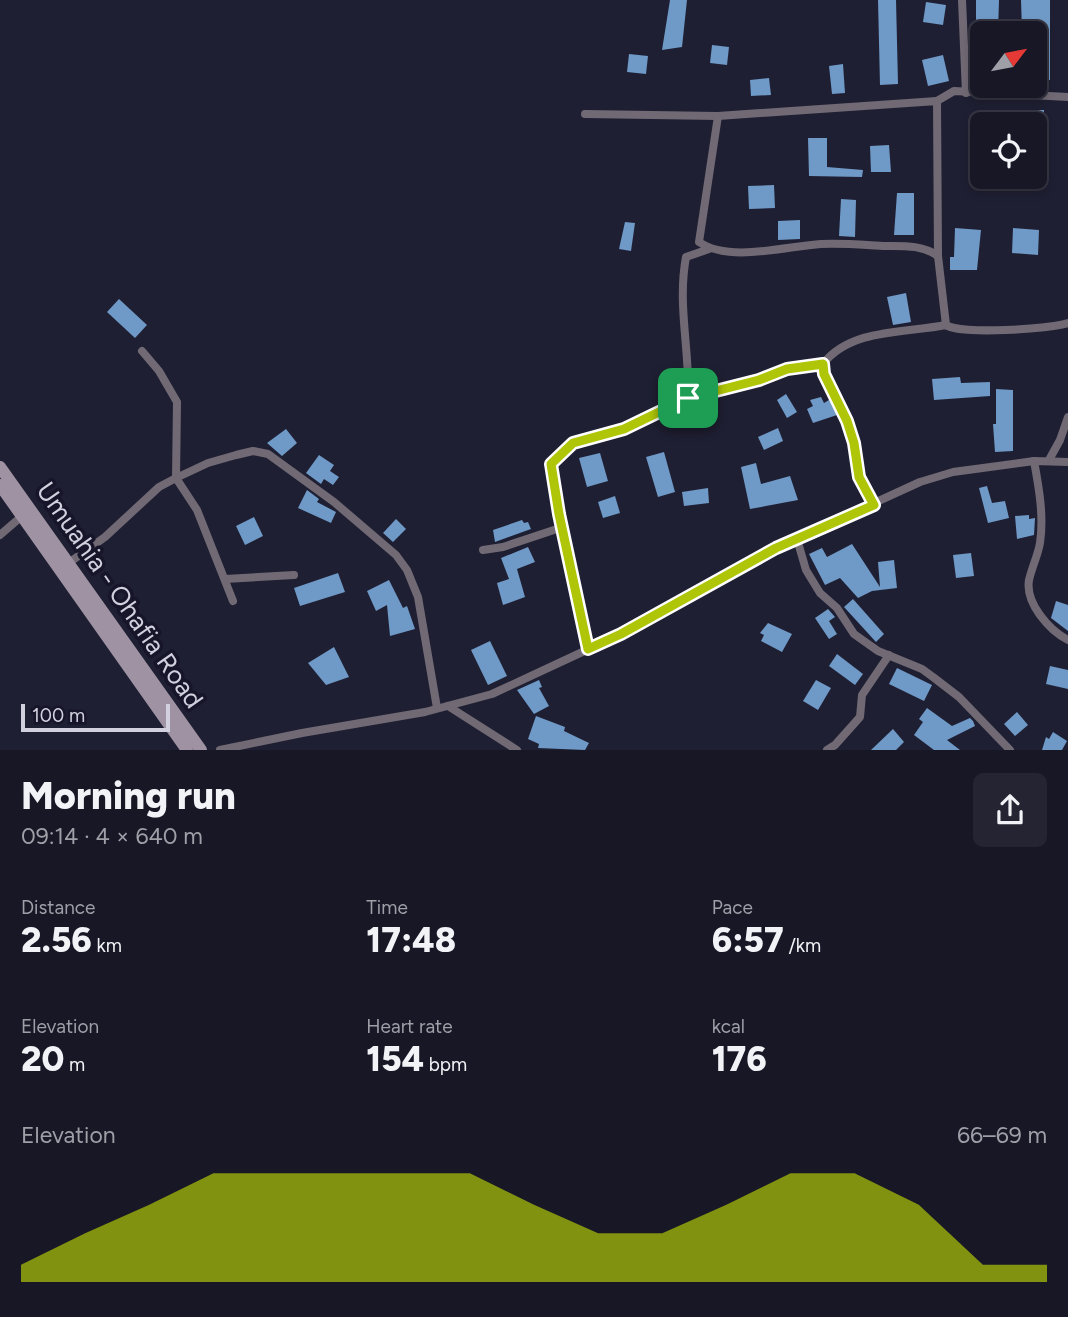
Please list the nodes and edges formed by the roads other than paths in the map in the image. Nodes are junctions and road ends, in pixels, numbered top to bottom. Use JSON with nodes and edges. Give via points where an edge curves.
{"nodes":[{"id":1,"x":962,"y":0,"type":"edge"},
{"id":2,"x":966,"y":93,"type":"junction"},
{"id":3,"x":1068,"y":97,"type":"edge"},
{"id":4,"x":937,"y":101,"type":"junction"},
{"id":5,"x":586,"y":114,"type":"dead end"},
{"id":6,"x":718,"y":116,"type":"junction"},
{"id":7,"x":709,"y":249,"type":"junction"},
{"id":8,"x":938,"y":256,"type":"junction"},
{"id":9,"x":1068,"y":323,"type":"edge"},
{"id":10,"x":946,"y":326,"type":"junction"},
{"id":11,"x":142,"y":351,"type":"dead end"},
{"id":12,"x":823,"y":364,"type":"junction"},
{"id":13,"x":688,"y":398,"type":"junction"},
{"id":14,"x":1068,"y":417,"type":"edge"},
{"id":15,"x":1049,"y":460,"type":"junction"},
{"id":16,"x":1034,"y":461,"type":"junction"},
{"id":17,"x":1068,"y":462,"type":"edge"},
{"id":18,"x":0,"y":467,"type":"edge"},
{"id":19,"x":176,"y":478,"type":"junction"},
{"id":20,"x":0,"y":485,"type":"edge"},
{"id":21,"x":874,"y":505,"type":"junction"},
{"id":22,"x":22,"y":516,"type":"junction"},
{"id":23,"x":564,"y":527,"type":"junction"},
{"id":24,"x":0,"y":535,"type":"edge"},
{"id":25,"x":797,"y":539,"type":"junction"},
{"id":26,"x":484,"y":550,"type":"dead end"},
{"id":27,"x":70,"y":562,"type":"junction"},
{"id":28,"x":294,"y":575,"type":"dead end"},
{"id":29,"x":225,"y":579,"type":"junction"},
{"id":30,"x":233,"y":601,"type":"dead end"},
{"id":31,"x":1068,"y":640,"type":"edge"},
{"id":32,"x":588,"y":649,"type":"junction"},
{"id":33,"x":889,"y":655,"type":"junction"},
{"id":34,"x":448,"y":706,"type":"junction"},
{"id":35,"x":437,"y":708,"type":"junction"},
{"id":36,"x":187,"y":750,"type":"edge"},
{"id":37,"x":201,"y":750,"type":"edge"},
{"id":38,"x":220,"y":750,"type":"edge"},
{"id":39,"x":517,"y":750,"type":"edge"},
{"id":40,"x":827,"y":750,"type":"edge"},
{"id":41,"x":1010,"y":750,"type":"edge"}],
"edges":[{"from":1,"to":2,"type":"street"},
{"from":2,"to":3,"type":"street"},
{"from":2,"to":4,"type":"street","via":[[954,91]]},
{"from":4,"to":6,"type":"street"},
{"from":4,"to":8,"type":"street"},
{"from":5,"to":6,"type":"street"},
{"from":6,"to":7,"type":"street","via":[[699,242]]},
{"from":7,"to":8,"type":"street","via":[[766,252],[819,244],[911,246]]},
{"from":7,"to":13,"type":"street","via":[[686,257],[683,276]]},
{"from":8,"to":10,"type":"street"},
{"from":9,"to":10,"type":"street","via":[[977,331]]},
{"from":10,"to":12,"type":"street","via":[[873,335],[846,345]]},
{"from":11,"to":19,"type":"street","via":[[177,402]]},
{"from":12,"to":13,"type":"street","via":[[787,369]]},
{"from":12,"to":21,"type":"street","via":[[850,432],[859,477]]},
{"from":13,"to":23,"type":"street","via":[[624,429],[573,443],[551,464]]},
{"from":14,"to":15,"type":"street"},
{"from":15,"to":16,"type":"street"},
{"from":15,"to":17,"type":"street"},
{"from":16,"to":21,"type":"street","via":[[953,472]]},
{"from":16,"to":31,"type":"street","via":[[1041,501],[1040,542],[1029,593],[1045,623]]},
{"from":18,"to":27,"type":"main road","name":"Umuahia - Ohafia Road"},
{"from":19,"to":27,"type":"street","via":[[159,487]]},
{"from":19,"to":29,"type":"street","via":[[197,510]]},
{"from":19,"to":35,"type":"street","via":[[236,455],[268,454],[396,555],[418,597]]},
{"from":20,"to":22,"type":"main road","name":"Umuahia - Ohafia Road"},
{"from":21,"to":25,"type":"street"},
{"from":22,"to":24,"type":"street"},
{"from":22,"to":36,"type":"main road","name":"Umuahia - Ohafia Road"},
{"from":23,"to":26,"type":"street"},
{"from":23,"to":32,"type":"street"},
{"from":25,"to":32,"type":"street"},
{"from":25,"to":33,"type":"street","via":[[806,570],[820,593],[837,608],[854,634]]},
{"from":27,"to":37,"type":"main road","name":"Umuahia - Ohafia Road"},
{"from":28,"to":29,"type":"street"},
{"from":29,"to":30,"type":"street"},
{"from":32,"to":34,"type":"street","via":[[492,694]]},
{"from":33,"to":40,"type":"street","via":[[862,695],[860,717]]},
{"from":33,"to":41,"type":"street","via":[[922,669],[959,697]]},
{"from":34,"to":35,"type":"street"},
{"from":34,"to":39,"type":"street"},
{"from":35,"to":38,"type":"street"}]}
